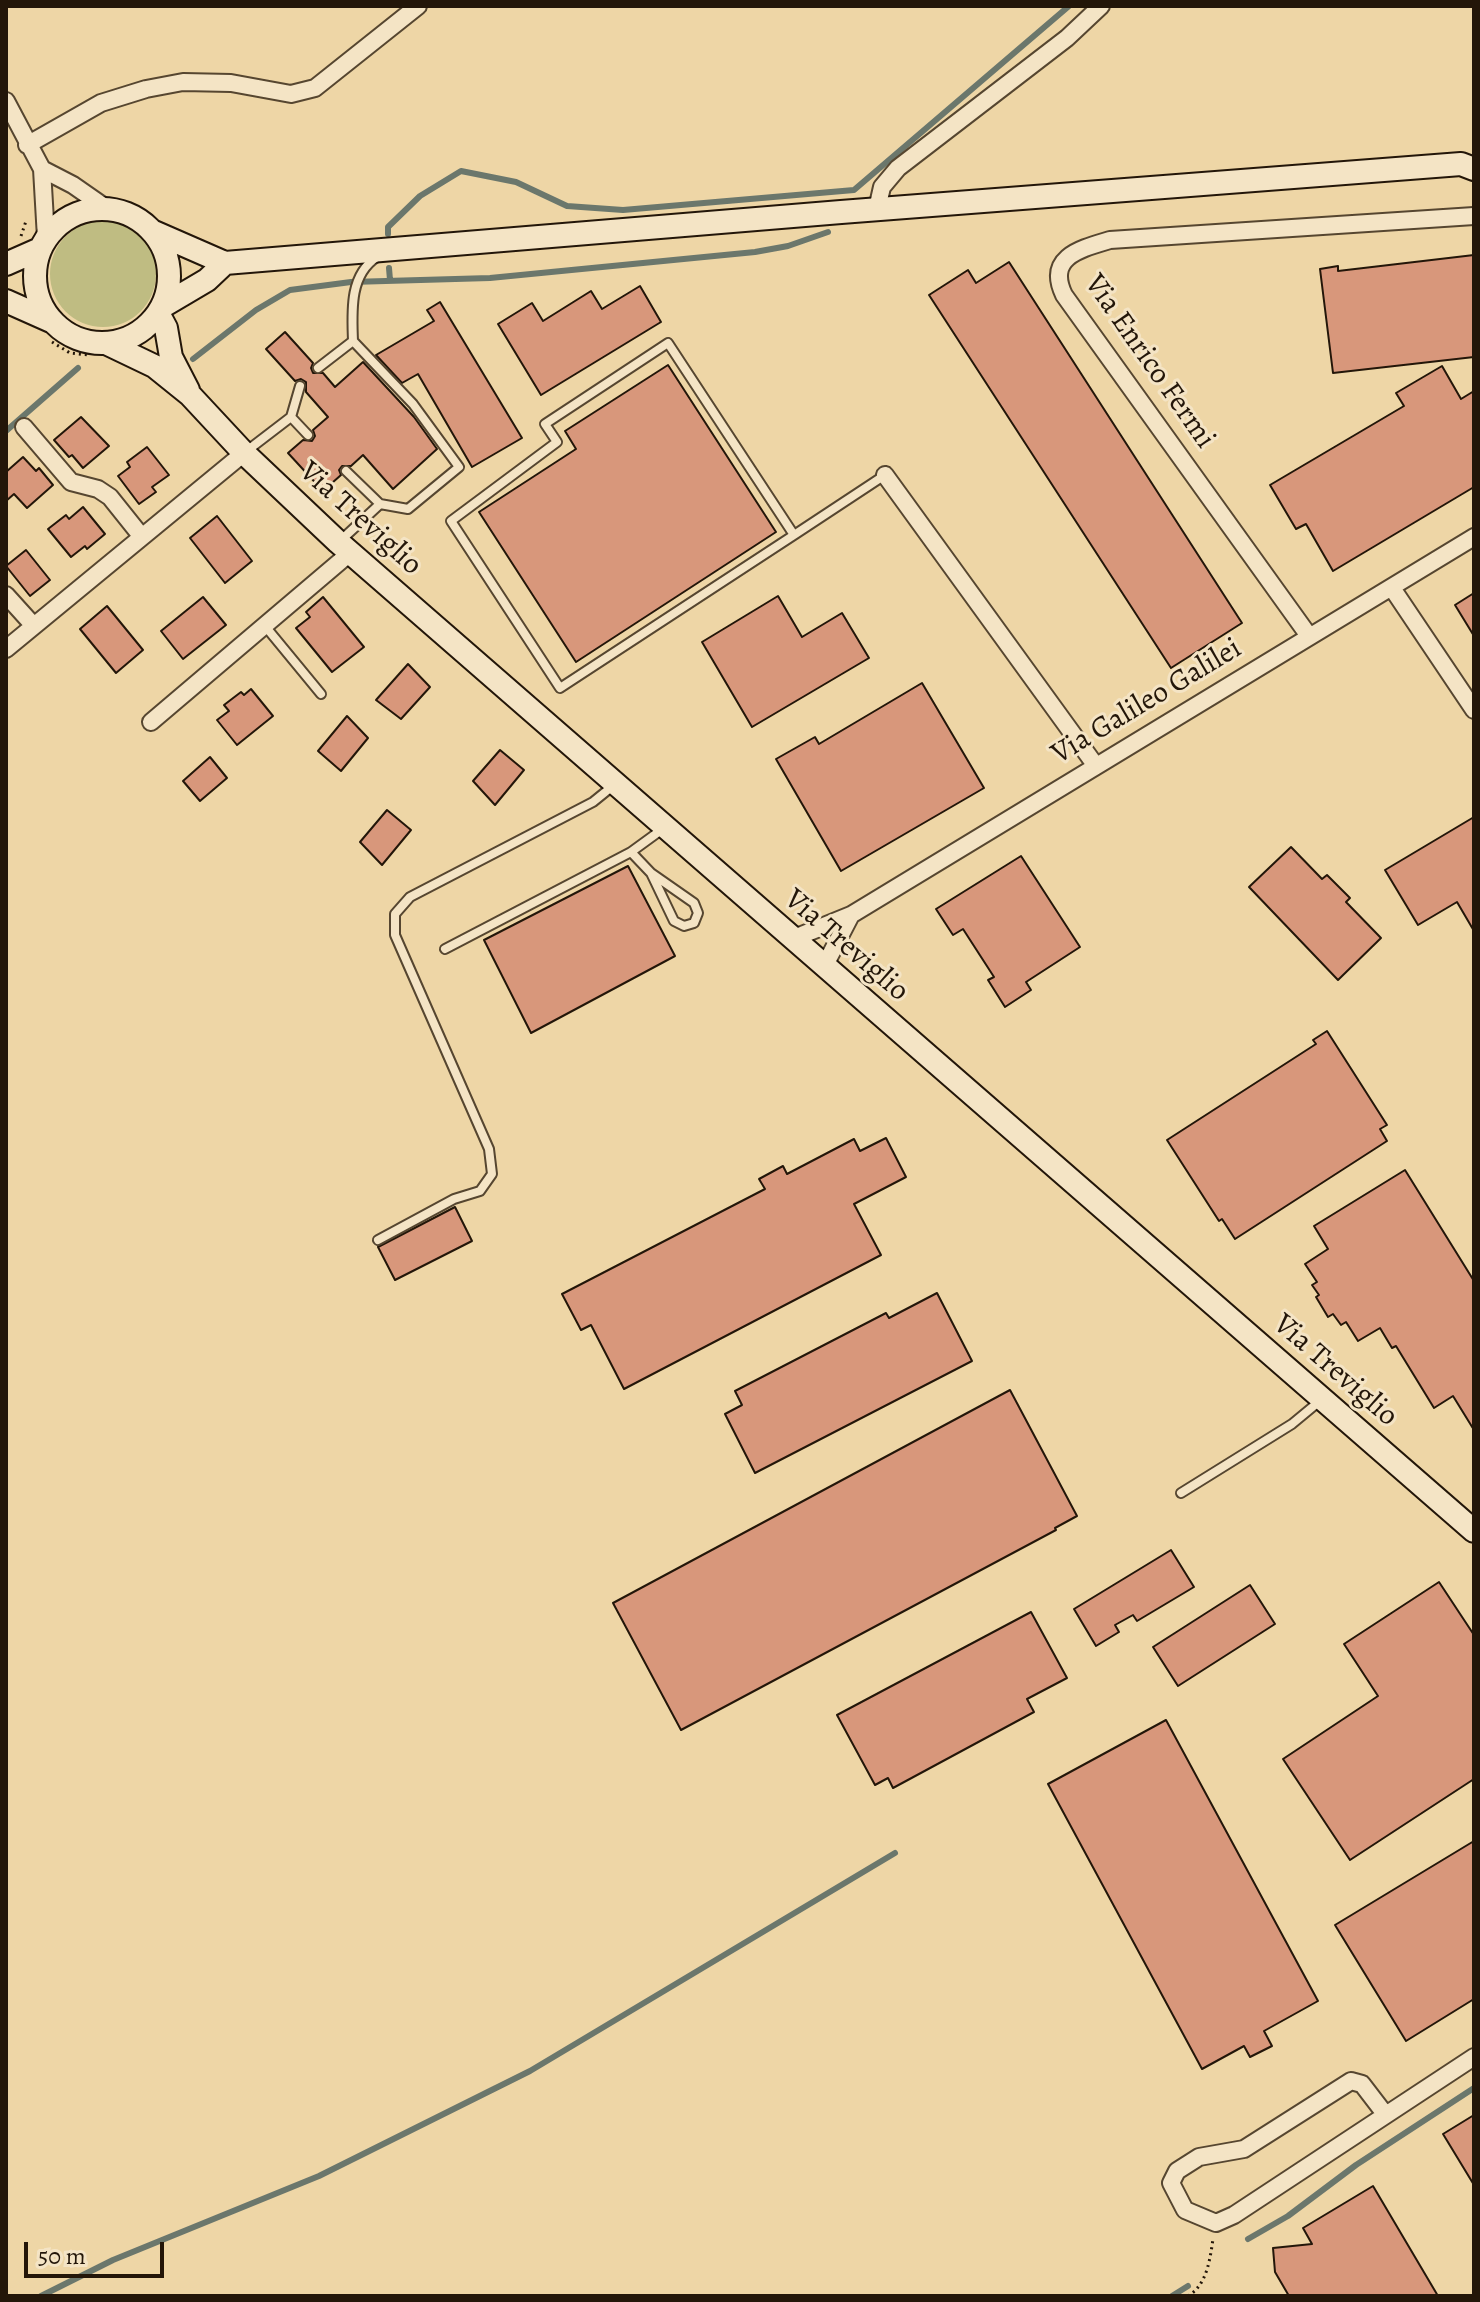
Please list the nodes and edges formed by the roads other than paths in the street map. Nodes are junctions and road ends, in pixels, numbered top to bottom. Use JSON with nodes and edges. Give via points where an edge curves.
{"nodes":[{"id":1,"x":418,"y":6,"type":"edge"},
{"id":2,"x":1101,"y":6,"type":"edge"},
{"id":3,"x":6,"y":101,"type":"edge"},
{"id":4,"x":27,"y":145,"type":"junction"},
{"id":5,"x":1470,"y":163,"type":"edge"},
{"id":6,"x":42,"y":169,"type":"junction"},
{"id":7,"x":106,"y":208,"type":"junction"},
{"id":8,"x":877,"y":209,"type":"junction"},
{"id":9,"x":1474,"y":216,"type":"edge"},
{"id":10,"x":154,"y":232,"type":"junction"},
{"id":11,"x":43,"y":243,"type":"junction"},
{"id":12,"x":385,"y":252,"type":"junction"},
{"id":13,"x":9,"y":254,"type":"edge"},
{"id":14,"x":225,"y":263,"type":"junction"},
{"id":15,"x":6,"y":301,"type":"edge"},
{"id":16,"x":160,"y":310,"type":"junction"},
{"id":17,"x":51,"y":321,"type":"junction"},
{"id":18,"x":353,"y":341,"type":"junction"},
{"id":19,"x":106,"y":343,"type":"junction"},
{"id":20,"x":318,"y":368,"type":"dead end"},
{"id":21,"x":300,"y":386,"type":"dead end"},
{"id":22,"x":190,"y":395,"type":"junction"},
{"id":23,"x":291,"y":417,"type":"junction"},
{"id":24,"x":24,"y":427,"type":"dead end"},
{"id":25,"x":308,"y":435,"type":"dead end"},
{"id":26,"x":244,"y":453,"type":"junction"},
{"id":27,"x":346,"y":471,"type":"dead end"},
{"id":28,"x":885,"y":475,"type":"joint"},
{"id":29,"x":380,"y":504,"type":"junction"},
{"id":30,"x":794,"y":535,"type":"junction"},
{"id":31,"x":142,"y":537,"type":"junction"},
{"id":32,"x":1474,"y":537,"type":"edge"},
{"id":33,"x":344,"y":547,"type":"junction"},
{"id":34,"x":1392,"y":588,"type":"junction"},
{"id":35,"x":6,"y":595,"type":"edge"},
{"id":36,"x":34,"y":626,"type":"junction"},
{"id":37,"x":265,"y":626,"type":"junction"},
{"id":38,"x":1309,"y":636,"type":"junction"},
{"id":39,"x":6,"y":649,"type":"edge"},
{"id":40,"x":321,"y":694,"type":"dead end"},
{"id":41,"x":1474,"y":710,"type":"edge"},
{"id":42,"x":151,"y":722,"type":"dead end"},
{"id":43,"x":1096,"y":766,"type":"junction"},
{"id":44,"x":615,"y":784,"type":"junction"},
{"id":45,"x":665,"y":828,"type":"junction"},
{"id":46,"x":631,"y":852,"type":"junction"},
{"id":47,"x":651,"y":873,"type":"junction"},
{"id":48,"x":851,"y":915,"type":"junction"},
{"id":49,"x":792,"y":939,"type":"junction"},
{"id":50,"x":445,"y":949,"type":"dead end"},
{"id":51,"x":824,"y":967,"type":"junction"},
{"id":52,"x":378,"y":1240,"type":"dead end"},
{"id":53,"x":1322,"y":1399,"type":"junction"},
{"id":54,"x":1181,"y":1493,"type":"dead end"},
{"id":55,"x":1474,"y":1531,"type":"edge"},
{"id":56,"x":1474,"y":2057,"type":"edge"},
{"id":57,"x":1385,"y":2114,"type":"junction"}],
"edges":[{"from":1,"to":4,"type":"street","via":[[315,88],[291,94],[231,83],[183,82],[146,89],[101,103]]},
{"from":2,"to":8,"type":"street","via":[[898,168],[882,187]]},
{"from":3,"to":4,"type":"street"},
{"from":4,"to":6,"type":"street"},
{"from":5,"to":8,"type":"main road"},
{"from":6,"to":7,"type":"street"},
{"from":6,"to":11,"type":"street"},
{"from":7,"to":10,"type":"main road","via":[[140,220]]},
{"from":7,"to":11,"type":"main road","via":[[62,221]]},
{"from":8,"to":12,"type":"main road"},
{"from":9,"to":38,"type":"street","name":"Via Enrico Fermi","via":[[1110,240],[1074,253],[1059,269],[1064,295]]},
{"from":10,"to":14,"type":"main road"},
{"from":10,"to":16,"type":"main road","via":[[170,275]]},
{"from":11,"to":13,"type":"main road"},
{"from":11,"to":17,"type":"main road","via":[[35,286]]},
{"from":12,"to":14,"type":"main road"},
{"from":12,"to":18,"type":"lane","via":[[370,262],[352,297]]},
{"from":14,"to":16,"type":"main road"},
{"from":15,"to":17,"type":"main road"},
{"from":16,"to":19,"type":"main road","via":[[136,334]]},
{"from":16,"to":22,"type":"main road","name":"Via Treviglio","via":[[171,357]]},
{"from":17,"to":19,"type":"main road","via":[[67,334]]},
{"from":18,"to":20,"type":"lane"},
{"from":18,"to":29,"type":"lane","via":[[413,404],[459,467],[408,509]]},
{"from":19,"to":22,"type":"main road","name":"Via Treviglio","via":[[154,366]]},
{"from":21,"to":23,"type":"lane"},
{"from":22,"to":26,"type":"main road","name":"Via Treviglio"},
{"from":23,"to":25,"type":"lane"},
{"from":23,"to":26,"type":"lane"},
{"from":24,"to":31,"type":"street","via":[[71,482],[110,497]]},
{"from":26,"to":31,"type":"street"},
{"from":26,"to":33,"type":"main road","name":"Via Treviglio"},
{"from":27,"to":29,"type":"lane"},
{"from":28,"to":30,"type":"lane"},
{"from":28,"to":43,"type":"street"},
{"from":29,"to":33,"type":"lane"},
{"from":30,"to":30,"type":"lane","via":[[668,343],[545,424],[557,442],[451,521],[560,688]]},
{"from":31,"to":36,"type":"street"},
{"from":32,"to":34,"type":"street","name":"Via Galileo Galilei"},
{"from":33,"to":37,"type":"street"},
{"from":33,"to":44,"type":"main road","name":"Via Treviglio"},
{"from":34,"to":38,"type":"street","name":"Via Galileo Galilei"},
{"from":34,"to":41,"type":"street"},
{"from":35,"to":36,"type":"street"},
{"from":36,"to":39,"type":"street"},
{"from":37,"to":40,"type":"lane"},
{"from":37,"to":42,"type":"street"},
{"from":38,"to":43,"type":"street","name":"Via Galileo Galilei"},
{"from":43,"to":48,"type":"street","name":"Via Galileo Galilei"},
{"from":44,"to":45,"type":"main road","name":"Via Treviglio"},
{"from":44,"to":52,"type":"lane","via":[[593,802],[410,897],[395,914],[395,935],[489,1149],[492,1174],[480,1191],[454,1199]]},
{"from":45,"to":46,"type":"lane"},
{"from":45,"to":49,"type":"main road","name":"Via Treviglio"},
{"from":46,"to":47,"type":"lane"},
{"from":46,"to":50,"type":"lane"},
{"from":47,"to":47,"type":"lane","via":[[674,921],[694,923],[694,903]]},
{"from":48,"to":49,"type":"street","name":"Via Galileo Galilei"},
{"from":48,"to":51,"type":"street"},
{"from":49,"to":51,"type":"main road","name":"Via Treviglio"},
{"from":51,"to":53,"type":"main road","name":"Via Treviglio"},
{"from":53,"to":54,"type":"lane","via":[[1292,1424]]},
{"from":53,"to":55,"type":"main road","name":"Via Treviglio"},
{"from":56,"to":57,"type":"street"},
{"from":57,"to":57,"type":"street","via":[[1216,2223],[1185,2210],[1171,2183],[1177,2171],[1199,2157],[1244,2149],[1351,2081],[1362,2084]]}]}
